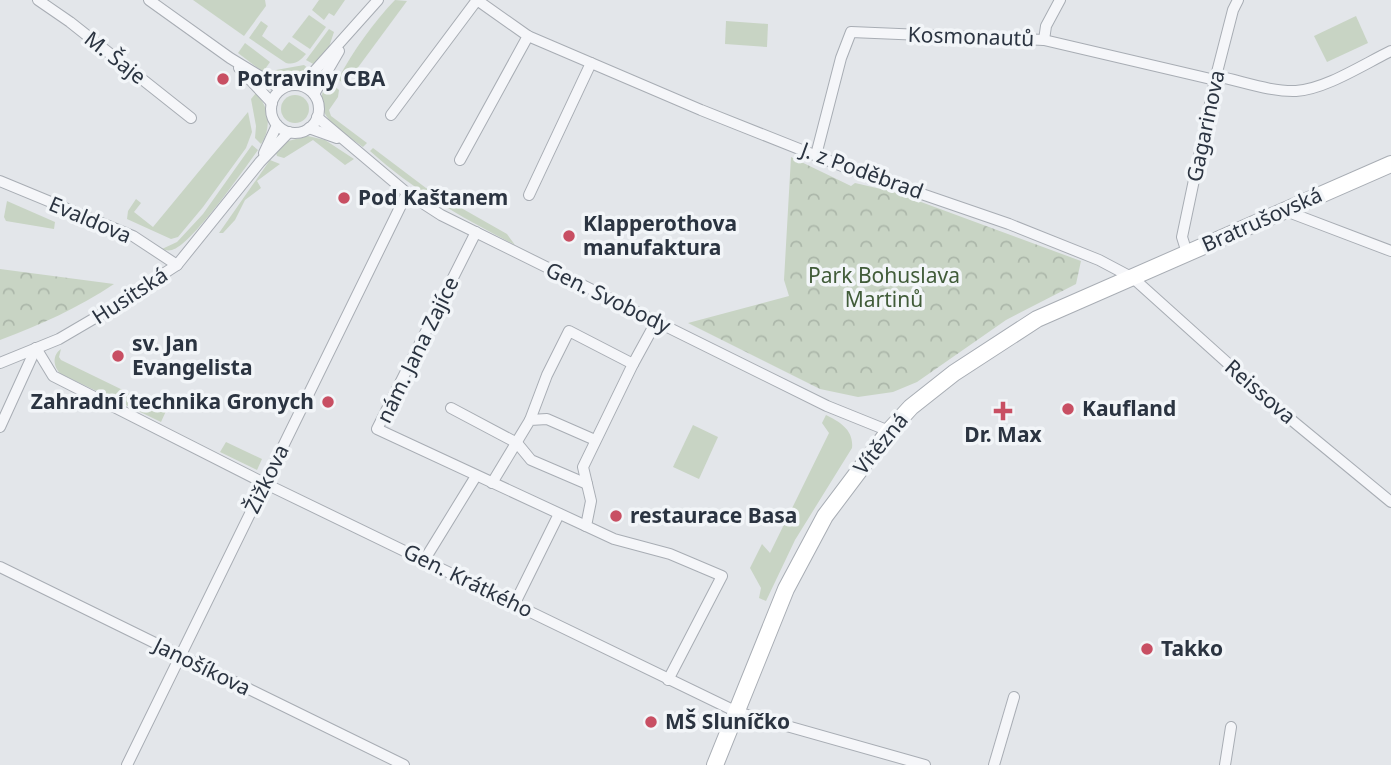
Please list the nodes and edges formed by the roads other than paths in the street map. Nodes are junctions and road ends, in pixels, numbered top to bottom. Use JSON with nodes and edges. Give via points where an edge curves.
{"nodes":[{"id":1,"x":38,"y":0,"type":"edge"},
{"id":2,"x":149,"y":0,"type":"edge"},
{"id":3,"x":369,"y":0,"type":"edge"},
{"id":4,"x":378,"y":0,"type":"edge"},
{"id":5,"x":1060,"y":0,"type":"edge"},
{"id":6,"x":1238,"y":0,"type":"edge"},
{"id":7,"x":353,"y":29,"type":"junction"},
{"id":8,"x":527,"y":36,"type":"junction"},
{"id":9,"x":1044,"y":40,"type":"junction"},
{"id":10,"x":1391,"y":51,"type":"edge"},
{"id":11,"x":230,"y":58,"type":"junction"},
{"id":12,"x":590,"y":63,"type":"junction"},
{"id":13,"x":1216,"y":78,"type":"junction"},
{"id":14,"x":302,"y":85,"type":"junction"},
{"id":15,"x":281,"y":89,"type":"junction"},
{"id":16,"x":314,"y":94,"type":"junction"},
{"id":17,"x":272,"y":103,"type":"junction"},
{"id":18,"x":391,"y":115,"type":"dead end"},
{"id":19,"x":317,"y":117,"type":"junction"},
{"id":20,"x":191,"y":118,"type":"dead end"},
{"id":21,"x":277,"y":125,"type":"junction"},
{"id":22,"x":309,"y":128,"type":"junction"},
{"id":23,"x":289,"y":132,"type":"junction"},
{"id":24,"x":343,"y":140,"type":"junction"},
{"id":25,"x":816,"y":155,"type":"junction"},
{"id":26,"x":460,"y":160,"type":"dead end"},
{"id":27,"x":260,"y":162,"type":"junction"},
{"id":28,"x":1391,"y":163,"type":"edge"},
{"id":29,"x":0,"y":181,"type":"edge"},
{"id":30,"x":407,"y":193,"type":"junction"},
{"id":31,"x":528,"y":195,"type":"dead end"},
{"id":32,"x":1283,"y":211,"type":"junction"},
{"id":33,"x":476,"y":232,"type":"junction"},
{"id":34,"x":1391,"y":251,"type":"edge"},
{"id":35,"x":1187,"y":253,"type":"junction"},
{"id":36,"x":177,"y":265,"type":"junction"},
{"id":37,"x":1133,"y":278,"type":"junction"},
{"id":38,"x":656,"y":322,"type":"junction"},
{"id":39,"x":36,"y":348,"type":"junction"},
{"id":40,"x":0,"y":362,"type":"edge"},
{"id":41,"x":633,"y":364,"type":"junction"},
{"id":42,"x":451,"y":408,"type":"dead end"},
{"id":43,"x":530,"y":419,"type":"junction"},
{"id":44,"x":0,"y":427,"type":"edge"},
{"id":45,"x":889,"y":432,"type":"junction"},
{"id":46,"x":595,"y":440,"type":"junction"},
{"id":47,"x":517,"y":443,"type":"junction"},
{"id":48,"x":476,"y":476,"type":"junction"},
{"id":49,"x":264,"y":483,"type":"junction"},
{"id":50,"x":492,"y":483,"type":"junction"},
{"id":51,"x":587,"y":484,"type":"junction"},
{"id":52,"x":1391,"y":502,"type":"edge"},
{"id":53,"x":559,"y":513,"type":"junction"},
{"id":54,"x":586,"y":526,"type":"junction"},
{"id":55,"x":425,"y":559,"type":"junction"},
{"id":56,"x":0,"y":567,"type":"edge"},
{"id":57,"x":515,"y":603,"type":"junction"},
{"id":58,"x":181,"y":657,"type":"junction"},
{"id":59,"x":668,"y":680,"type":"junction"},
{"id":60,"x":1014,"y":697,"type":"dead end"},
{"id":61,"x":737,"y":712,"type":"junction"},
{"id":62,"x":1231,"y":727,"type":"dead end"},
{"id":63,"x":127,"y":765,"type":"edge"},
{"id":64,"x":404,"y":765,"type":"edge"},
{"id":65,"x":715,"y":765,"type":"edge"},
{"id":66,"x":925,"y":765,"type":"edge"},
{"id":67,"x":994,"y":765,"type":"edge"},
{"id":68,"x":1225,"y":765,"type":"edge"}],
"edges":[{"from":1,"to":20,"type":"street","name":"M. Šaje"},
{"from":2,"to":11,"type":"street"},
{"from":3,"to":7,"type":"street"},
{"from":4,"to":7,"type":"street"},
{"from":5,"to":9,"type":"street"},
{"from":6,"to":13,"type":"street","name":"Gagarinova"},
{"from":7,"to":14,"type":"street"},
{"from":7,"to":16,"type":"street"},
{"from":8,"to":12,"type":"street","name":"J. z Poděbrad"},
{"from":8,"to":18,"type":"street","name":"J. z Poděbrad","via":[[477,0]]},
{"from":8,"to":26,"type":"street"},
{"from":9,"to":13,"type":"street","name":"Kosmonautů"},
{"from":9,"to":25,"type":"street","name":"Kosmonautů","via":[[851,32]]},
{"from":10,"to":13,"type":"street","name":"Kosmonautů","via":[[1297,91]]},
{"from":11,"to":15,"type":"street"},
{"from":11,"to":17,"type":"street"},
{"from":12,"to":25,"type":"street","name":"J. z Poděbrad"},
{"from":12,"to":31,"type":"street"},
{"from":13,"to":35,"type":"street","name":"Gagarinova","via":[[1182,237]]},
{"from":14,"to":15,"type":"street"},
{"from":14,"to":16,"type":"street"},
{"from":15,"to":17,"type":"street"},
{"from":16,"to":19,"type":"street"},
{"from":17,"to":21,"type":"street"},
{"from":19,"to":22,"type":"street"},
{"from":19,"to":24,"type":"street","name":"Gen. Svobody"},
{"from":21,"to":23,"type":"street"},
{"from":21,"to":27,"type":"street","name":"Husitská"},
{"from":22,"to":23,"type":"street"},
{"from":22,"to":24,"type":"street","name":"Gen. Svobody"},
{"from":23,"to":27,"type":"street","name":"Husitská"},
{"from":24,"to":30,"type":"street","name":"Gen. Svobody"},
{"from":25,"to":37,"type":"street","name":"J. z Poděbrad","via":[[1009,224]]},
{"from":27,"to":36,"type":"street","name":"Husitská"},
{"from":28,"to":32,"type":"main road","name":"Bratrušovská"},
{"from":29,"to":36,"type":"street","name":"Evaldova","via":[[133,236]]},
{"from":30,"to":33,"type":"street","name":"Gen. Svobody"},
{"from":30,"to":49,"type":"street","name":"Žižkova"},
{"from":32,"to":34,"type":"street"},
{"from":32,"to":35,"type":"main road","name":"Bratrušovská"},
{"from":33,"to":38,"type":"street","name":"Gen. Svobody"},
{"from":33,"to":48,"type":"street","name":"nám. Jana Zajíce","via":[[377,429]]},
{"from":35,"to":37,"type":"main road","name":"Bratrušovská"},
{"from":36,"to":39,"type":"street","name":"Husitská","via":[[100,315]]},
{"from":37,"to":45,"type":"main road","name":"Vítězná","via":[[1037,319],[954,373],[911,407]]},
{"from":37,"to":52,"type":"street","name":"Reissova","via":[[1283,414]]},
{"from":38,"to":41,"type":"street"},
{"from":38,"to":45,"type":"street","name":"Gen. Svobody"},
{"from":39,"to":40,"type":"street","name":"Husitská"},
{"from":39,"to":44,"type":"street"},
{"from":39,"to":49,"type":"street","name":"Gen. Krátkého","via":[[53,376]]},
{"from":41,"to":43,"type":"street","via":[[569,331]]},
{"from":41,"to":46,"type":"street"},
{"from":42,"to":47,"type":"street"},
{"from":43,"to":46,"type":"street","via":[[547,419]]},
{"from":43,"to":47,"type":"street"},
{"from":45,"to":61,"type":"main road","name":"Vítězná","via":[[825,516],[786,589]]},
{"from":46,"to":51,"type":"street","via":[[583,467]]},
{"from":47,"to":50,"type":"street"},
{"from":47,"to":51,"type":"street","via":[[531,460]]},
{"from":48,"to":50,"type":"street","name":"nám. Jana Zajíce"},
{"from":48,"to":55,"type":"street"},
{"from":49,"to":55,"type":"street","name":"Gen. Krátkého"},
{"from":49,"to":58,"type":"street","name":"Žižkova"},
{"from":50,"to":53,"type":"street","name":"nám. Jana Zajíce"},
{"from":51,"to":54,"type":"street","via":[[592,501]]},
{"from":53,"to":54,"type":"street","name":"nám. Jana Zajíce"},
{"from":53,"to":57,"type":"street"},
{"from":54,"to":59,"type":"street","name":"nám. Jana Zajíce","via":[[722,576]]},
{"from":55,"to":57,"type":"street","name":"Gen. Krátkého"},
{"from":56,"to":58,"type":"street","name":"Janošíkova"},
{"from":57,"to":59,"type":"street","name":"Gen. Krátkého"},
{"from":58,"to":63,"type":"street","name":"Žižkova"},
{"from":58,"to":64,"type":"street","name":"Janošíkova"},
{"from":59,"to":61,"type":"street","name":"Gen. Krátkého"},
{"from":60,"to":67,"type":"street"},
{"from":61,"to":65,"type":"main road","name":"Vítězná"},
{"from":61,"to":66,"type":"street","name":"Gen. Krátkého"},
{"from":62,"to":68,"type":"street"}]}
